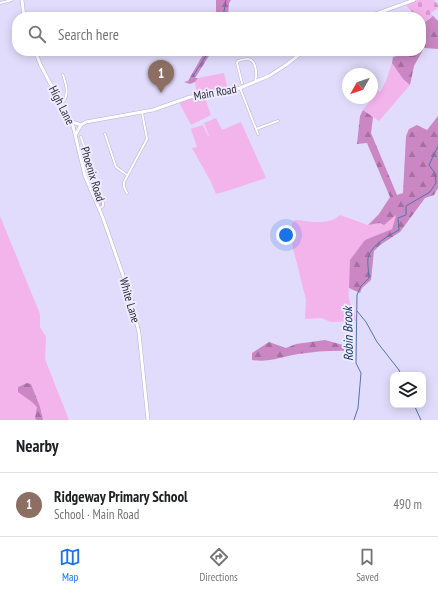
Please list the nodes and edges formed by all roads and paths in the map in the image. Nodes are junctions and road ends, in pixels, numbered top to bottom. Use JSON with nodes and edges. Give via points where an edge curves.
{"nodes":[{"id":1,"x":12,"y":0,"type":"edge"},
{"id":2,"x":19,"y":0,"type":"edge"},
{"id":3,"x":22,"y":0,"type":"edge"},
{"id":4,"x":414,"y":0,"type":"edge"},
{"id":5,"x":4,"y":1,"type":"edge"},
{"id":6,"x":0,"y":3,"type":"edge"},
{"id":7,"x":23,"y":12,"type":"edge"},
{"id":8,"x":381,"y":12,"type":"edge"},
{"id":9,"x":37,"y":56,"type":"edge"},
{"id":10,"x":298,"y":56,"type":"edge"},
{"id":11,"x":235,"y":59,"type":"dead end"},
{"id":12,"x":238,"y":61,"type":"junction"},
{"id":13,"x":63,"y":74,"type":"dead end"},
{"id":14,"x":242,"y":83,"type":"dead end"},
{"id":15,"x":255,"y":83,"type":"junction"},
{"id":16,"x":240,"y":88,"type":"junction"},
{"id":17,"x":62,"y":103,"type":"junction"},
{"id":18,"x":142,"y":112,"type":"junction"},
{"id":19,"x":278,"y":121,"type":"dead end"},
{"id":20,"x":72,"y":122,"type":"junction"},
{"id":21,"x":81,"y":125,"type":"junction"},
{"id":22,"x":256,"y":129,"type":"junction"},
{"id":23,"x":76,"y":134,"type":"junction"},
{"id":24,"x":106,"y":134,"type":"dead end"},
{"id":25,"x":258,"y":134,"type":"dead end"},
{"id":26,"x":82,"y":137,"type":"dead end"},
{"id":27,"x":128,"y":175,"type":"junction"},
{"id":28,"x":88,"y":185,"type":"joint"},
{"id":29,"x":127,"y":194,"type":"dead end"},
{"id":30,"x":99,"y":209,"type":"junction"},
{"id":31,"x":148,"y":420,"type":"edge"}],
"edges":[{"from":1,"to":5,"type":"street"},
{"from":2,"to":3,"type":"street"},
{"from":3,"to":7,"type":"main road"},
{"from":4,"to":8,"type":"main road"},
{"from":5,"to":6,"type":"street"},
{"from":9,"to":17,"type":"main road","name":"High Lane"},
{"from":10,"to":15,"type":"main road","name":"Main Road","via":[[278,71]]},
{"from":11,"to":12,"type":"street"},
{"from":12,"to":14,"type":"street"},
{"from":12,"to":15,"type":"street","via":[[251,60],[257,74]]},
{"from":13,"to":17,"type":"street","via":[[67,89]]},
{"from":15,"to":16,"type":"main road","name":"Main Road"},
{"from":16,"to":18,"type":"main road","name":"Main Road","via":[[185,98]]},
{"from":16,"to":22,"type":"street"},
{"from":17,"to":20,"type":"main road","name":"High Lane"},
{"from":18,"to":21,"type":"main road","name":"Main Road"},
{"from":18,"to":27,"type":"street","via":[[147,139]]},
{"from":19,"to":22,"type":"street"},
{"from":20,"to":21,"type":"main road"},
{"from":20,"to":23,"type":"main road","name":"High Lane"},
{"from":21,"to":23,"type":"main road"},
{"from":22,"to":25,"type":"street"},
{"from":23,"to":28,"type":"main road","name":"High Lane"},
{"from":24,"to":27,"type":"street","via":[[116,167]]},
{"from":26,"to":30,"type":"street","name":"Phoenix Road","via":[[103,203]]},
{"from":27,"to":29,"type":"street","via":[[124,184]]},
{"from":28,"to":30,"type":"main road","name":"White Lane"},
{"from":30,"to":31,"type":"main road","name":"White Lane","via":[[134,309]]}]}
